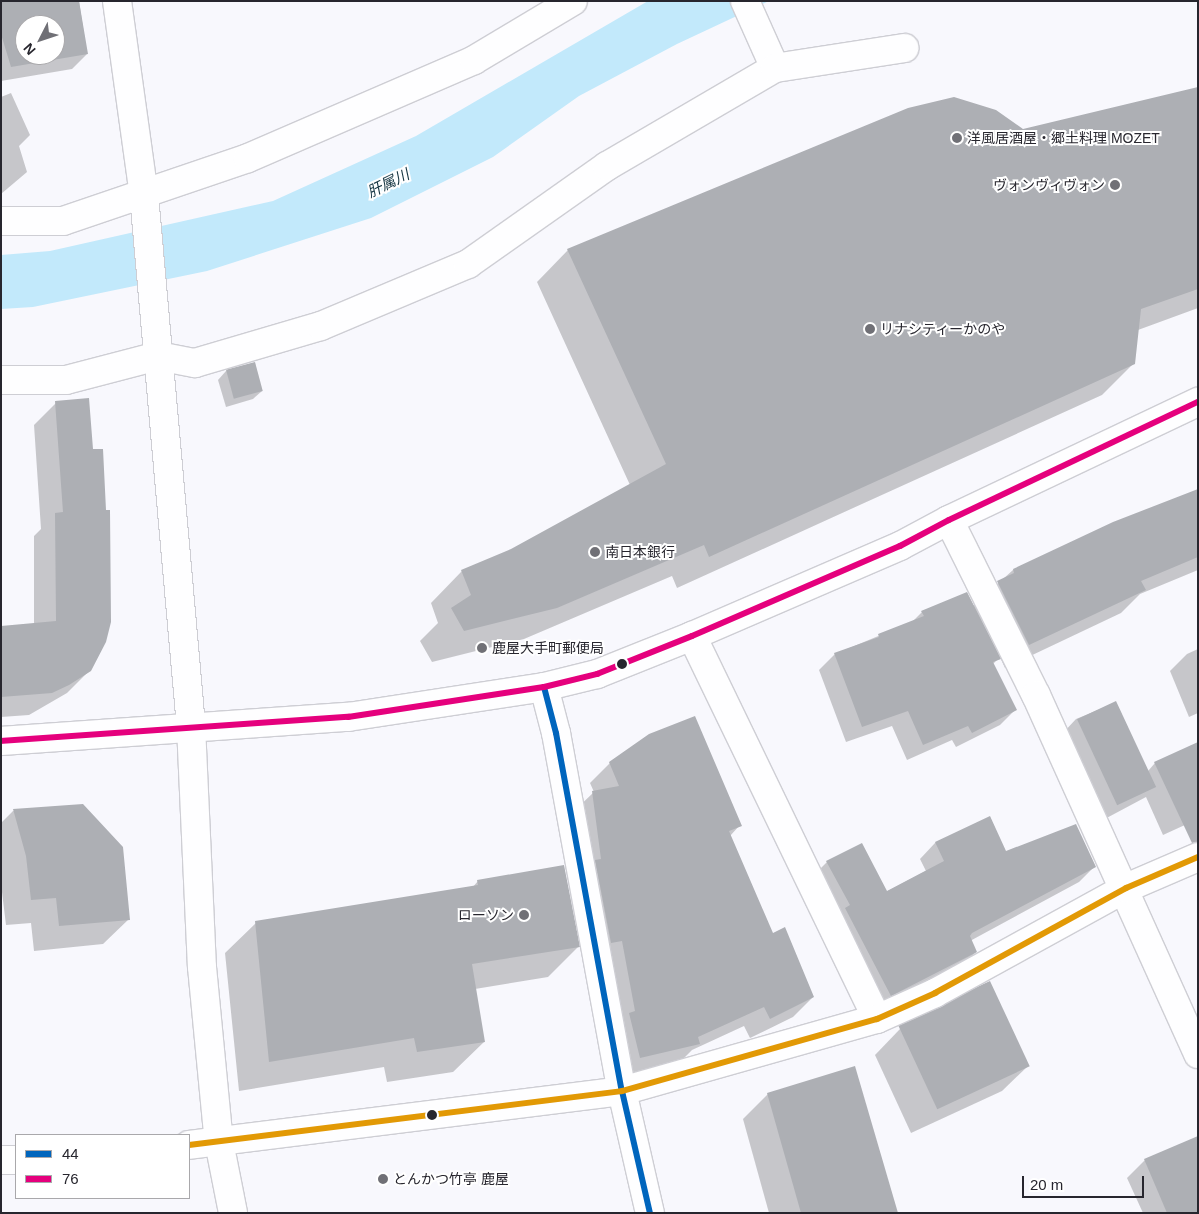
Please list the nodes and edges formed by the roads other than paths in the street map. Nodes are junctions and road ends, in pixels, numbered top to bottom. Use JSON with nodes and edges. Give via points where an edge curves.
{"nodes":[{"id":1,"x":117,"y":1,"type":"edge"},
{"id":2,"x":573,"y":1,"type":"edge"},
{"id":3,"x":745,"y":1,"type":"edge"},
{"id":4,"x":904,"y":48,"type":"dead end"},
{"id":5,"x":772,"y":62,"type":"junction"},
{"id":6,"x":144,"y":195,"type":"junction"},
{"id":7,"x":1,"y":221,"type":"edge"},
{"id":8,"x":158,"y":356,"type":"junction"},
{"id":9,"x":1,"y":380,"type":"edge"},
{"id":10,"x":1198,"y":402,"type":"edge"},
{"id":11,"x":949,"y":520,"type":"junction"},
{"id":12,"x":692,"y":636,"type":"junction"},
{"id":13,"x":544,"y":687,"type":"junction"},
{"id":14,"x":191,"y":726,"type":"junction"},
{"id":15,"x":1,"y":741,"type":"edge"},
{"id":16,"x":1198,"y":857,"type":"edge"},
{"id":17,"x":1126,"y":888,"type":"junction"},
{"id":18,"x":877,"y":1019,"type":"junction"},
{"id":19,"x":1198,"y":1054,"type":"edge"},
{"id":20,"x":622,"y":1090,"type":"junction"},
{"id":21,"x":219,"y":1142,"type":"junction"},
{"id":22,"x":190,"y":1145,"type":"edge"},
{"id":23,"x":1,"y":1160,"type":"edge"},
{"id":24,"x":15,"y":1160,"type":"edge"},
{"id":25,"x":233,"y":1213,"type":"edge"},
{"id":26,"x":650,"y":1213,"type":"edge"}],
"edges":[{"from":1,"to":6,"type":"main road"},
{"from":2,"to":6,"type":"main road","via":[[474,60],[248,158]]},
{"from":3,"to":5,"type":"main road"},
{"from":4,"to":5,"type":"main road"},
{"from":5,"to":8,"type":"main road","via":[[607,166],[468,264],[321,326],[195,363]]},
{"from":6,"to":7,"type":"main road","via":[[63,221]]},
{"from":6,"to":8,"type":"main road"},
{"from":8,"to":9,"type":"main road","via":[[66,380]]},
{"from":8,"to":14,"type":"main road"},
{"from":10,"to":11,"type":"main road"},
{"from":11,"to":12,"type":"main road","via":[[900,546]]},
{"from":11,"to":17,"type":"main road","via":[[1036,695]]},
{"from":12,"to":13,"type":"main road","via":[[597,674]]},
{"from":12,"to":18,"type":"main road"},
{"from":13,"to":14,"type":"main road","via":[[348,718]]},
{"from":13,"to":20,"type":"main road","via":[[556,733]]},
{"from":14,"to":15,"type":"main road"},
{"from":14,"to":21,"type":"main road","via":[[202,967]]},
{"from":16,"to":17,"type":"main road"},
{"from":17,"to":18,"type":"main road","via":[[935,994]]},
{"from":17,"to":19,"type":"main road"},
{"from":18,"to":20,"type":"main road"},
{"from":20,"to":21,"type":"main road"},
{"from":20,"to":26,"type":"main road"},
{"from":21,"to":22,"type":"main road"},
{"from":21,"to":25,"type":"main road"},
{"from":23,"to":24,"type":"main road"}]}
